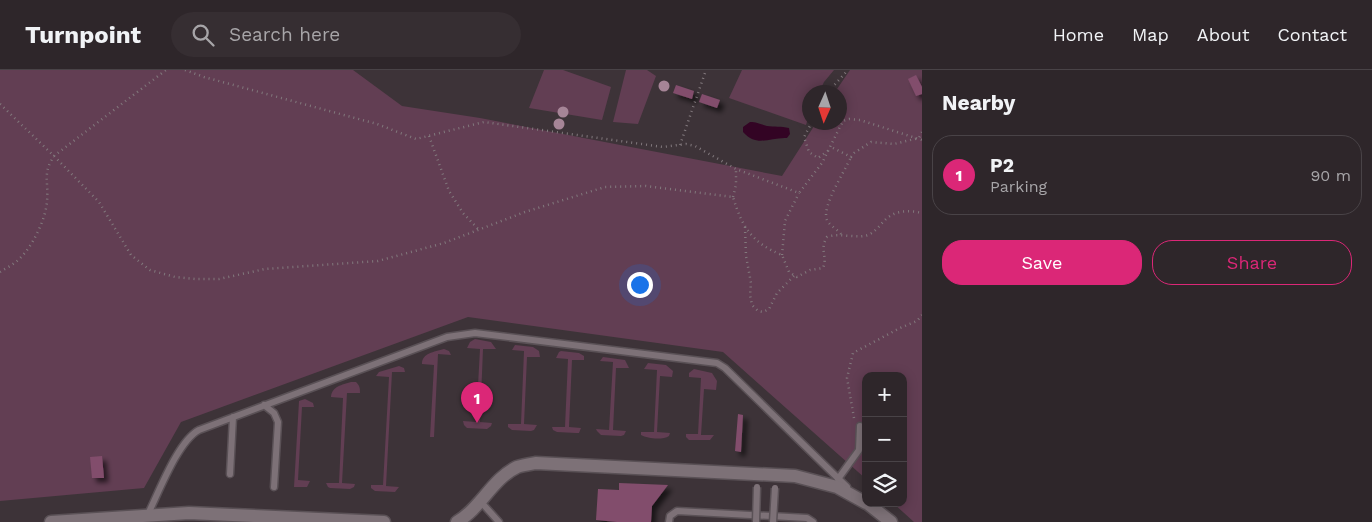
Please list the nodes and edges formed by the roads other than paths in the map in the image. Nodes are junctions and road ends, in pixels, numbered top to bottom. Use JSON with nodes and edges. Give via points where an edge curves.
{"nodes":[{"id":1,"x":264,"y":405,"type":"junction"},
{"id":2,"x":233,"y":417,"type":"junction"},
{"id":3,"x":858,"y":425,"type":"road end"},
{"id":4,"x":230,"y":474,"type":"dead end"},
{"id":5,"x":758,"y":474,"type":"junction"},
{"id":6,"x":776,"y":474,"type":"junction"},
{"id":7,"x":838,"y":478,"type":"junction"},
{"id":8,"x":274,"y":488,"type":"dead end"},
{"id":9,"x":862,"y":499,"type":"edge"},
{"id":10,"x":862,"y":500,"type":"edge"},
{"id":11,"x":481,"y":502,"type":"junction"},
{"id":12,"x":872,"y":507,"type":"edge"},
{"id":13,"x":148,"y":514,"type":"junction"},
{"id":14,"x":52,"y":522,"type":"edge"},
{"id":15,"x":384,"y":522,"type":"edge"},
{"id":16,"x":456,"y":522,"type":"edge"},
{"id":17,"x":499,"y":522,"type":"edge"},
{"id":18,"x":669,"y":522,"type":"edge"},
{"id":19,"x":756,"y":522,"type":"edge"},
{"id":20,"x":773,"y":522,"type":"edge"},
{"id":21,"x":813,"y":522,"type":"edge"},
{"id":22,"x":891,"y":522,"type":"edge"}],
"edges":[{"from":1,"to":2,"type":"lane"},
{"from":1,"to":7,"type":"lane","via":[[447,337],[475,333],[717,363]]},
{"from":1,"to":8,"type":"lane","via":[[274,413],[278,422]]},
{"from":2,"to":4,"type":"lane"},
{"from":2,"to":13,"type":"lane","via":[[198,430],[186,440]]},
{"from":3,"to":7,"type":"lane","via":[[858,450]]},
{"from":5,"to":6,"type":"street"},
{"from":5,"to":11,"type":"street","via":[[536,463],[509,472]]},
{"from":5,"to":19,"type":"lane","bridge":true},
{"from":6,"to":10,"type":"street","via":[[825,483]]},
{"from":6,"to":20,"type":"lane","bridge":true},
{"from":7,"to":9,"type":"lane"},
{"from":11,"to":16,"type":"street","via":[[468,516]]},
{"from":11,"to":17,"type":"lane"},
{"from":12,"to":22,"type":"street"},
{"from":13,"to":14,"type":"street"},
{"from":13,"to":15,"type":"street","via":[[209,513]]},
{"from":18,"to":21,"type":"lane","via":[[670,516],[677,511],[807,518]]}]}
